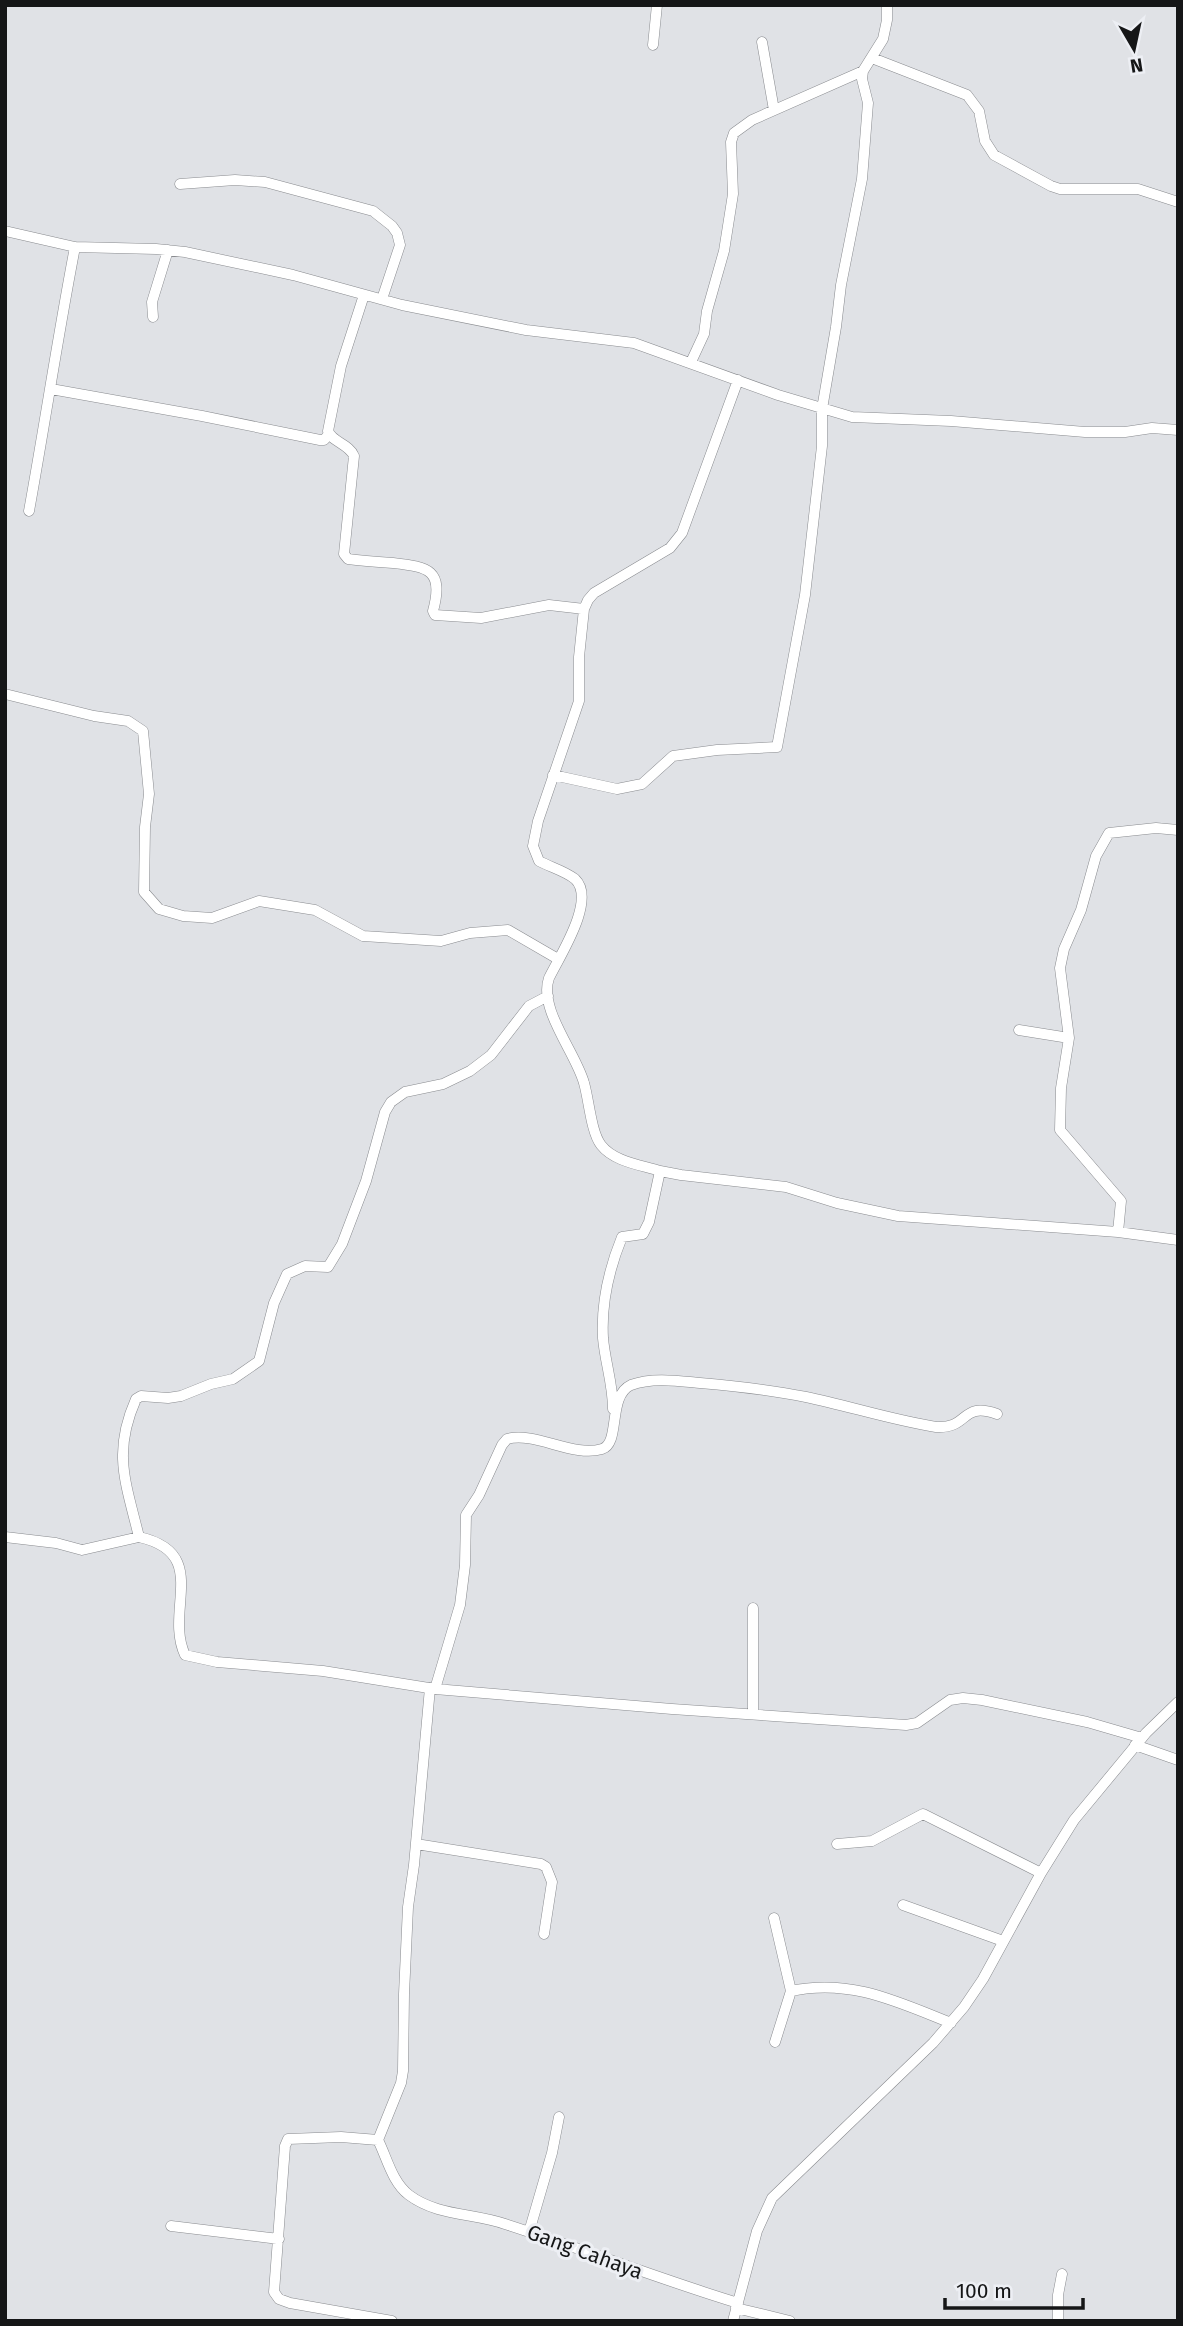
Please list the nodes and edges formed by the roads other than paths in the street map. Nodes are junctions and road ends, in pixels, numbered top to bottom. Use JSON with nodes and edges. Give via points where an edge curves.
{"nodes":[{"id":1,"x":657,"y":5,"type":"edge"},
{"id":2,"x":887,"y":5,"type":"edge"},
{"id":3,"x":762,"y":42,"type":"dead end"},
{"id":4,"x":653,"y":45,"type":"dead end"},
{"id":5,"x":872,"y":58,"type":"junction"},
{"id":6,"x":863,"y":71,"type":"junction"},
{"id":7,"x":774,"y":110,"type":"junction"},
{"id":8,"x":180,"y":184,"type":"dead end"},
{"id":9,"x":1178,"y":202,"type":"edge"},
{"id":10,"x":5,"y":231,"type":"edge"},
{"id":11,"x":75,"y":247,"type":"junction"},
{"id":12,"x":167,"y":250,"type":"junction"},
{"id":13,"x":364,"y":295,"type":"junction"},
{"id":14,"x":382,"y":299,"type":"junction"},
{"id":15,"x":153,"y":317,"type":"dead end"},
{"id":16,"x":691,"y":362,"type":"junction"},
{"id":17,"x":738,"y":380,"type":"junction"},
{"id":18,"x":51,"y":389,"type":"junction"},
{"id":19,"x":822,"y":408,"type":"junction"},
{"id":20,"x":1178,"y":430,"type":"edge"},
{"id":21,"x":329,"y":435,"type":"junction"},
{"id":22,"x":29,"y":511,"type":"dead end"},
{"id":23,"x":584,"y":610,"type":"junction"},
{"id":24,"x":5,"y":694,"type":"edge"},
{"id":25,"x":553,"y":775,"type":"junction"},
{"id":26,"x":1178,"y":830,"type":"edge"},
{"id":27,"x":558,"y":959,"type":"junction"},
{"id":28,"x":548,"y":996,"type":"junction"},
{"id":29,"x":1019,"y":1030,"type":"dead end"},
{"id":30,"x":1069,"y":1038,"type":"junction"},
{"id":31,"x":660,"y":1171,"type":"junction"},
{"id":32,"x":1118,"y":1232,"type":"junction"},
{"id":33,"x":1178,"y":1240,"type":"edge"},
{"id":34,"x":997,"y":1414,"type":"dead end"},
{"id":35,"x":613,"y":1418,"type":"junction"},
{"id":36,"x":5,"y":1537,"type":"edge"},
{"id":37,"x":139,"y":1537,"type":"junction"},
{"id":38,"x":753,"y":1608,"type":"dead end"},
{"id":39,"x":432,"y":1688,"type":"junction"},
{"id":40,"x":1178,"y":1702,"type":"edge"},
{"id":41,"x":752,"y":1714,"type":"junction"},
{"id":42,"x":1138,"y":1742,"type":"junction"},
{"id":43,"x":1178,"y":1760,"type":"edge"},
{"id":44,"x":416,"y":1844,"type":"junction"},
{"id":45,"x":837,"y":1844,"type":"dead end"},
{"id":46,"x":1041,"y":1873,"type":"junction"},
{"id":47,"x":903,"y":1905,"type":"dead end"},
{"id":48,"x":774,"y":1918,"type":"dead end"},
{"id":49,"x":544,"y":1934,"type":"dead end"},
{"id":50,"x":1003,"y":1941,"type":"junction"},
{"id":51,"x":791,"y":1991,"type":"junction"},
{"id":52,"x":951,"y":2023,"type":"junction"},
{"id":53,"x":775,"y":2042,"type":"dead end"},
{"id":54,"x":559,"y":2117,"type":"dead end"},
{"id":55,"x":378,"y":2140,"type":"junction"},
{"id":56,"x":171,"y":2227,"type":"dead end"},
{"id":57,"x":529,"y":2232,"type":"junction"},
{"id":58,"x":279,"y":2239,"type":"junction"},
{"id":59,"x":1062,"y":2274,"type":"dead end"},
{"id":60,"x":737,"y":2306,"type":"junction"},
{"id":61,"x":392,"y":2321,"type":"edge"},
{"id":62,"x":733,"y":2321,"type":"edge"},
{"id":63,"x":790,"y":2321,"type":"edge"},
{"id":64,"x":1058,"y":2321,"type":"edge"}],
"edges":[{"from":1,"to":4,"type":"street"},
{"from":2,"to":5,"type":"street","via":[[886,31]]},
{"from":3,"to":7,"type":"street"},
{"from":5,"to":6,"type":"street"},
{"from":5,"to":9,"type":"street","via":[[967,95],[979,111],[985,141],[994,155],[1051,186],[1145,190]]},
{"from":6,"to":7,"type":"street"},
{"from":6,"to":19,"type":"street","via":[[868,103],[862,179]]},
{"from":7,"to":16,"type":"street","via":[[732,136],[733,194],[726,240],[704,334]]},
{"from":8,"to":14,"type":"street","via":[[265,181],[373,211],[392,226],[400,245]]},
{"from":10,"to":11,"type":"street"},
{"from":11,"to":12,"type":"street"},
{"from":11,"to":18,"type":"street"},
{"from":12,"to":13,"type":"street","via":[[293,275]]},
{"from":12,"to":15,"type":"street","via":[[152,302]]},
{"from":13,"to":14,"type":"street"},
{"from":13,"to":21,"type":"street","via":[[341,366]]},
{"from":14,"to":16,"type":"street","via":[[526,330],[634,343]]},
{"from":16,"to":17,"type":"street"},
{"from":17,"to":19,"type":"street"},
{"from":17,"to":23,"type":"street","via":[[677,541],[594,593]]},
{"from":18,"to":21,"type":"street","via":[[320,440]]},
{"from":18,"to":22,"type":"street"},
{"from":19,"to":20,"type":"street","via":[[875,419],[1104,432]]},
{"from":19,"to":25,"type":"street","via":[[808,573],[777,747],[673,756],[642,784],[617,789]]},
{"from":21,"to":23,"type":"street","via":[[353,454],[345,533],[348,559],[422,566],[435,580],[435,615],[481,618],[549,605]]},
{"from":23,"to":25,"type":"street","via":[[579,701]]},
{"from":24,"to":27,"type":"street","via":[[128,721],[143,731],[149,794],[144,892],[159,909],[212,918],[259,901],[315,909],[363,936],[441,942],[470,933],[508,930]]},
{"from":25,"to":27,"type":"street","via":[[533,846],[540,861],[574,879],[582,895],[576,923]]},
{"from":26,"to":30,"type":"street","via":[[1110,833],[1096,856],[1060,968]]},
{"from":27,"to":28,"type":"street","via":[[547,982]]},
{"from":28,"to":31,"type":"street","via":[[584,1081],[599,1142],[619,1158]]},
{"from":28,"to":37,"type":"street","via":[[529,1006],[491,1055],[470,1071],[443,1084],[405,1092],[391,1102],[342,1244],[328,1266],[305,1266],[287,1274],[259,1361],[233,1379],[181,1396],[136,1399],[121,1449]]},
{"from":29,"to":30,"type":"street"},
{"from":30,"to":32,"type":"street","via":[[1060,1131],[1121,1201]]},
{"from":31,"to":32,"type":"street","via":[[786,1186],[865,1211],[898,1216]]},
{"from":31,"to":35,"type":"street","via":[[649,1222],[643,1234],[622,1237],[606,1287],[603,1340],[613,1390]]},
{"from":32,"to":33,"type":"street"},
{"from":34,"to":35,"type":"street","via":[[972,1410],[951,1427],[936,1427],[804,1396],[659,1381],[626,1388]]},
{"from":35,"to":39,"type":"street","via":[[610,1441],[603,1449],[512,1438],[503,1443],[466,1515],[460,1605]]},
{"from":36,"to":37,"type":"street","via":[[82,1550]]},
{"from":37,"to":39,"type":"street","via":[[159,1542],[177,1562],[180,1640],[185,1655]]},
{"from":38,"to":41,"type":"street"},
{"from":39,"to":41,"type":"street"},
{"from":39,"to":44,"type":"street"},
{"from":40,"to":42,"type":"street"},
{"from":41,"to":42,"type":"street","via":[[910,1725],[947,1702],[964,1698],[1087,1722]]},
{"from":42,"to":43,"type":"street"},
{"from":42,"to":46,"type":"street","via":[[1073,1820]]},
{"from":44,"to":49,"type":"street","via":[[546,1867],[552,1882]]},
{"from":44,"to":55,"type":"street","via":[[405,1957],[403,2071]]},
{"from":45,"to":46,"type":"street","via":[[872,1840],[923,1814]]},
{"from":46,"to":50,"type":"street"},
{"from":47,"to":50,"type":"street"},
{"from":48,"to":51,"type":"street"},
{"from":50,"to":52,"type":"street","via":[[975,1993]]},
{"from":51,"to":52,"type":"street","via":[[842,1988],[871,1992]]},
{"from":51,"to":53,"type":"street"},
{"from":52,"to":60,"type":"street","via":[[772,2198],[757,2231]]},
{"from":54,"to":57,"type":"street"},
{"from":55,"to":57,"type":"street","name":"Gang Cahaya","via":[[396,2181],[409,2195],[452,2213]]},
{"from":55,"to":58,"type":"street","via":[[288,2139]]},
{"from":56,"to":58,"type":"street"},
{"from":57,"to":60,"type":"street","name":"Gang Cahaya"},
{"from":58,"to":61,"type":"street","via":[[274,2292],[279,2299]]},
{"from":59,"to":64,"type":"street"},
{"from":60,"to":62,"type":"street"},
{"from":60,"to":63,"type":"street","name":"Gang Cahaya"}]}
